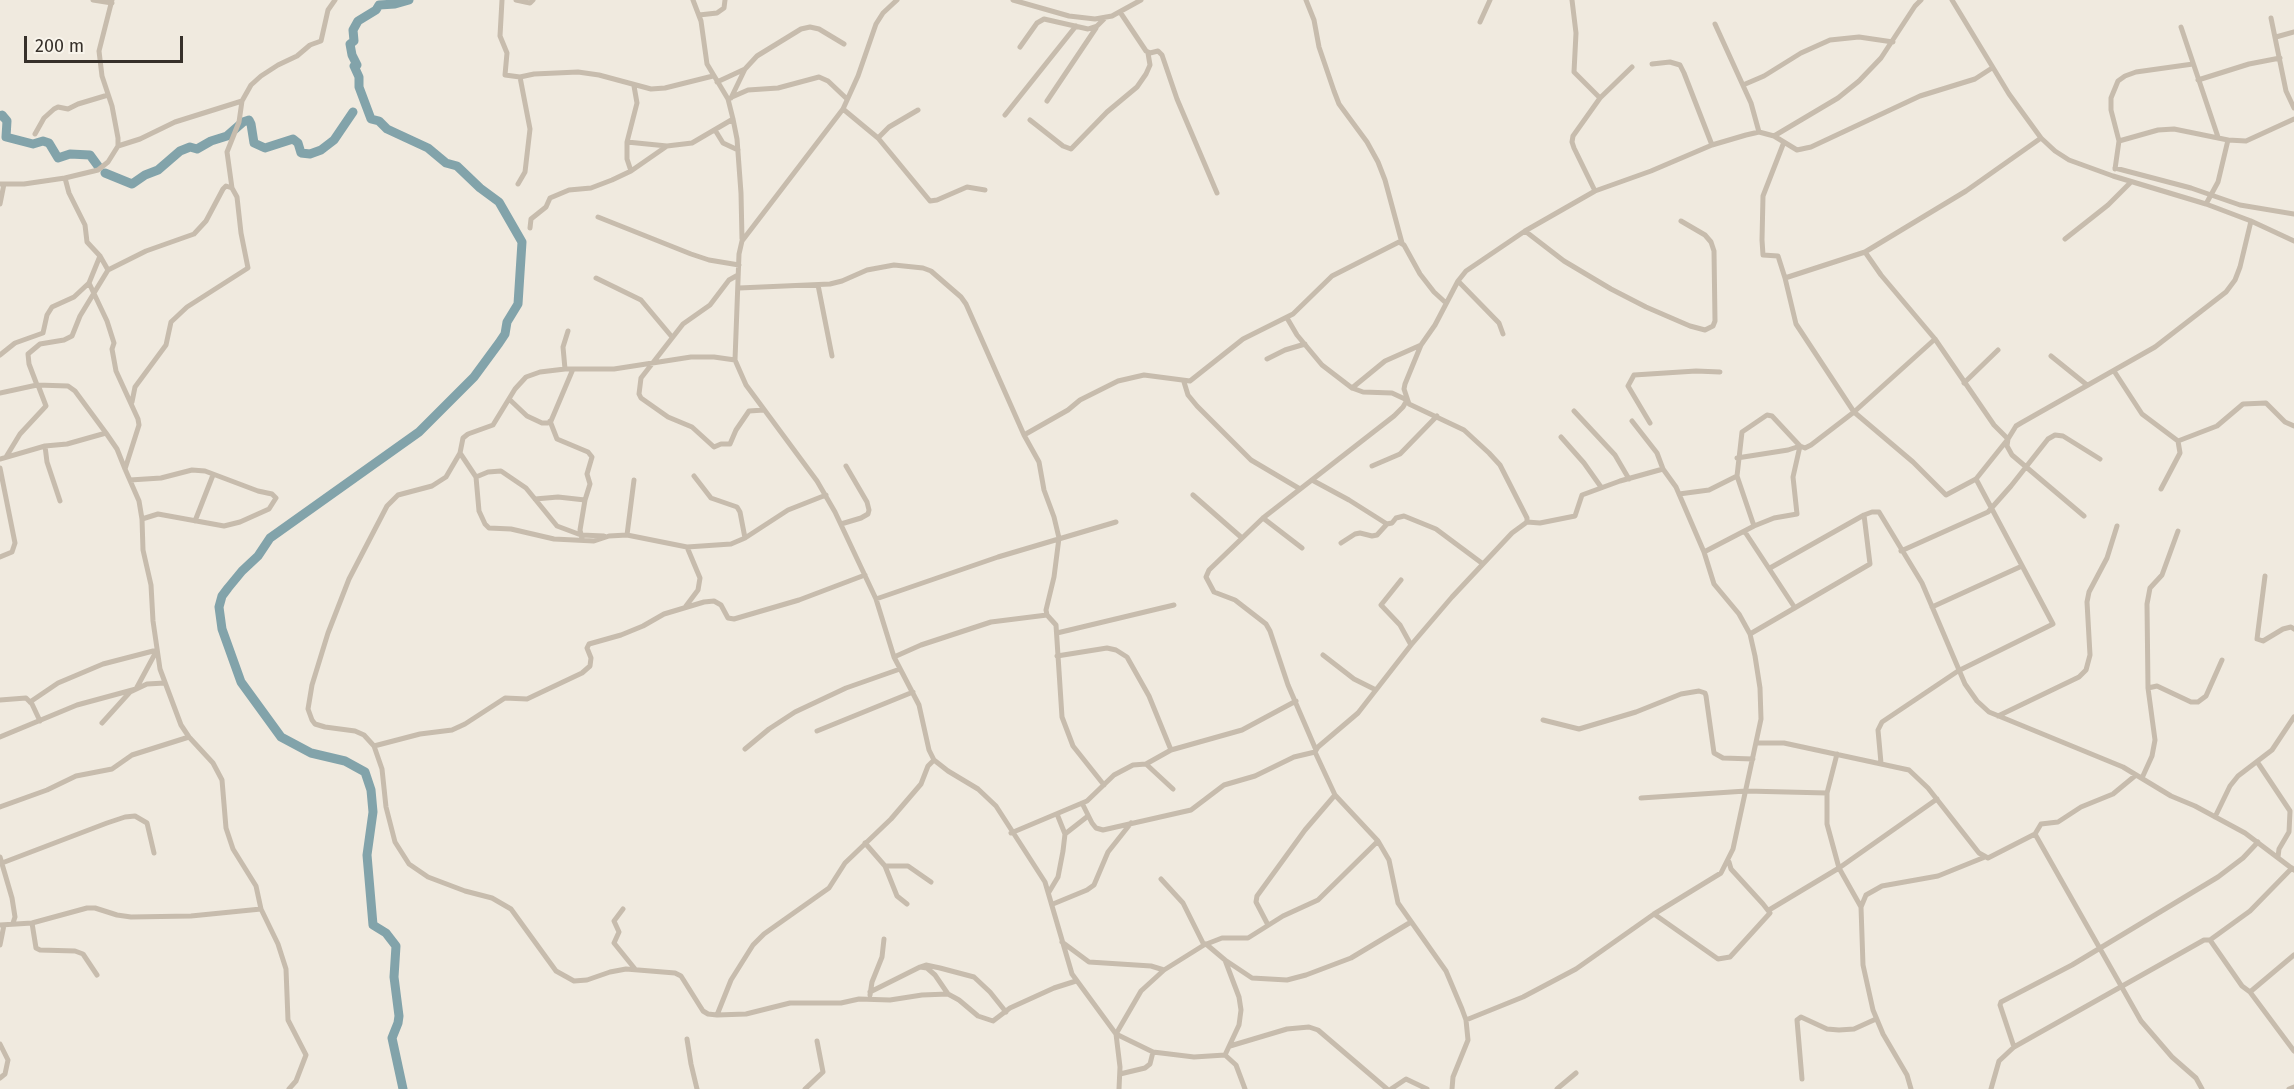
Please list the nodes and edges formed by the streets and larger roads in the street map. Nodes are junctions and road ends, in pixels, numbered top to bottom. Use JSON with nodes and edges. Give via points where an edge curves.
{"nodes":[{"id":1,"x":93,"y":0,"type":"edge"},
{"id":2,"x":335,"y":0,"type":"edge"},
{"id":3,"x":502,"y":0,"type":"edge"},
{"id":4,"x":516,"y":0,"type":"edge"},
{"id":5,"x":533,"y":0,"type":"edge"},
{"id":6,"x":693,"y":0,"type":"edge"},
{"id":7,"x":725,"y":0,"type":"edge"},
{"id":8,"x":897,"y":0,"type":"edge"},
{"id":9,"x":1012,"y":0,"type":"edge"},
{"id":10,"x":1141,"y":0,"type":"edge"},
{"id":11,"x":1306,"y":0,"type":"edge"},
{"id":12,"x":1490,"y":0,"type":"edge"},
{"id":13,"x":1572,"y":0,"type":"edge"},
{"id":14,"x":1921,"y":0,"type":"edge"},
{"id":15,"x":1952,"y":0,"type":"edge"},
{"id":16,"x":112,"y":1,"type":"edge"},
{"id":17,"x":1120,"y":12,"type":"junction"},
{"id":18,"x":699,"y":15,"type":"junction"},
{"id":19,"x":2271,"y":18,"type":"dead end"},
{"id":20,"x":1104,"y":19,"type":"junction"},
{"id":21,"x":1480,"y":22,"type":"dead end"},
{"id":22,"x":1715,"y":24,"type":"dead end"},
{"id":23,"x":1076,"y":26,"type":"junction"},
{"id":24,"x":1097,"y":26,"type":"junction"},
{"id":25,"x":2181,"y":27,"type":"dead end"},
{"id":26,"x":2294,"y":32,"type":"edge"},
{"id":27,"x":2276,"y":37,"type":"junction"},
{"id":28,"x":1893,"y":42,"type":"junction"},
{"id":29,"x":844,"y":45,"type":"dead end"},
{"id":30,"x":1020,"y":47,"type":"dead end"},
{"id":31,"x":1148,"y":53,"type":"junction"},
{"id":32,"x":2280,"y":58,"type":"junction"},
{"id":33,"x":1652,"y":64,"type":"dead end"},
{"id":34,"x":2193,"y":64,"type":"junction"},
{"id":35,"x":1632,"y":67,"type":"dead end"},
{"id":36,"x":1992,"y":68,"type":"junction"},
{"id":37,"x":745,"y":69,"type":"junction"},
{"id":38,"x":520,"y":77,"type":"junction"},
{"id":39,"x":715,"y":79,"type":"junction"},
{"id":40,"x":2198,"y":80,"type":"junction"},
{"id":41,"x":1743,"y":85,"type":"junction"},
{"id":42,"x":634,"y":86,"type":"junction"},
{"id":43,"x":108,"y":95,"type":"junction"},
{"id":44,"x":1600,"y":98,"type":"junction"},
{"id":45,"x":729,"y":99,"type":"junction"},
{"id":46,"x":848,"y":99,"type":"junction"},
{"id":47,"x":242,"y":101,"type":"junction"},
{"id":48,"x":1047,"y":101,"type":"dead end"},
{"id":49,"x":2294,"y":108,"type":"edge"},
{"id":50,"x":843,"y":109,"type":"junction"},
{"id":51,"x":918,"y":110,"type":"dead end"},
{"id":52,"x":1005,"y":115,"type":"dead end"},
{"id":53,"x":733,"y":119,"type":"junction"},
{"id":54,"x":2294,"y":119,"type":"edge"},
{"id":55,"x":1030,"y":120,"type":"dead end"},
{"id":56,"x":715,"y":130,"type":"junction"},
{"id":57,"x":1759,"y":132,"type":"junction"},
{"id":58,"x":35,"y":134,"type":"dead end"},
{"id":59,"x":1774,"y":136,"type":"junction"},
{"id":60,"x":2218,"y":137,"type":"junction"},
{"id":61,"x":878,"y":138,"type":"junction"},
{"id":62,"x":2041,"y":138,"type":"junction"},
{"id":63,"x":2228,"y":140,"type":"junction"},
{"id":64,"x":2119,"y":141,"type":"junction"},
{"id":65,"x":627,"y":142,"type":"junction"},
{"id":66,"x":1784,"y":142,"type":"junction"},
{"id":67,"x":1712,"y":145,"type":"junction"},
{"id":68,"x":118,"y":146,"type":"junction"},
{"id":69,"x":667,"y":146,"type":"junction"},
{"id":70,"x":738,"y":150,"type":"junction"},
{"id":71,"x":2115,"y":168,"type":"junction"},
{"id":72,"x":631,"y":171,"type":"junction"},
{"id":73,"x":2113,"y":176,"type":"junction"},
{"id":74,"x":65,"y":178,"type":"junction"},
{"id":75,"x":2131,"y":182,"type":"junction"},
{"id":76,"x":2,"y":184,"type":"edge"},
{"id":77,"x":518,"y":184,"type":"dead end"},
{"id":78,"x":232,"y":188,"type":"junction"},
{"id":79,"x":985,"y":190,"type":"dead end"},
{"id":80,"x":1595,"y":191,"type":"junction"},
{"id":81,"x":1217,"y":193,"type":"dead end"},
{"id":82,"x":2212,"y":196,"type":"junction"},
{"id":83,"x":0,"y":204,"type":"edge"},
{"id":84,"x":2206,"y":204,"type":"junction"},
{"id":85,"x":2294,"y":214,"type":"edge"},
{"id":86,"x":598,"y":217,"type":"dead end"},
{"id":87,"x":1681,"y":221,"type":"dead end"},
{"id":88,"x":2251,"y":221,"type":"junction"},
{"id":89,"x":530,"y":228,"type":"dead end"},
{"id":90,"x":1525,"y":231,"type":"junction"},
{"id":91,"x":2065,"y":239,"type":"dead end"},
{"id":92,"x":742,"y":241,"type":"junction"},
{"id":93,"x":2294,"y":241,"type":"edge"},
{"id":94,"x":1402,"y":243,"type":"junction"},
{"id":95,"x":1865,"y":252,"type":"junction"},
{"id":96,"x":100,"y":256,"type":"junction"},
{"id":97,"x":739,"y":265,"type":"junction"},
{"id":98,"x":108,"y":270,"type":"junction"},
{"id":99,"x":738,"y":275,"type":"junction"},
{"id":100,"x":596,"y":278,"type":"dead end"},
{"id":101,"x":1785,"y":278,"type":"junction"},
{"id":102,"x":1458,"y":281,"type":"junction"},
{"id":103,"x":89,"y":283,"type":"junction"},
{"id":104,"x":818,"y":285,"type":"junction"},
{"id":105,"x":739,"y":288,"type":"junction"},
{"id":106,"x":95,"y":292,"type":"junction"},
{"id":107,"x":1446,"y":303,"type":"junction"},
{"id":108,"x":1287,"y":318,"type":"junction"},
{"id":109,"x":568,"y":331,"type":"dead end"},
{"id":110,"x":1503,"y":333,"type":"dead end"},
{"id":111,"x":672,"y":337,"type":"junction"},
{"id":112,"x":1935,"y":339,"type":"junction"},
{"id":113,"x":1305,"y":344,"type":"junction"},
{"id":114,"x":1421,"y":345,"type":"junction"},
{"id":115,"x":1998,"y":350,"type":"dead end"},
{"id":116,"x":0,"y":356,"type":"edge"},
{"id":117,"x":832,"y":356,"type":"dead end"},
{"id":118,"x":2051,"y":356,"type":"dead end"},
{"id":119,"x":1267,"y":359,"type":"dead end"},
{"id":120,"x":735,"y":360,"type":"junction"},
{"id":121,"x":655,"y":363,"type":"junction"},
{"id":122,"x":565,"y":369,"type":"junction"},
{"id":123,"x":573,"y":369,"type":"junction"},
{"id":124,"x":2114,"y":371,"type":"junction"},
{"id":125,"x":1720,"y":372,"type":"dead end"},
{"id":126,"x":1184,"y":382,"type":"junction"},
{"id":127,"x":1964,"y":383,"type":"junction"},
{"id":128,"x":37,"y":385,"type":"junction"},
{"id":129,"x":2087,"y":385,"type":"junction"},
{"id":130,"x":1352,"y":388,"type":"junction"},
{"id":131,"x":0,"y":393,"type":"edge"},
{"id":132,"x":509,"y":399,"type":"junction"},
{"id":133,"x":1407,"y":400,"type":"junction"},
{"id":134,"x":132,"y":402,"type":"junction"},
{"id":135,"x":764,"y":411,"type":"junction"},
{"id":136,"x":1574,"y":411,"type":"dead end"},
{"id":137,"x":1854,"y":412,"type":"junction"},
{"id":138,"x":1437,"y":416,"type":"junction"},
{"id":139,"x":1632,"y":421,"type":"dead end"},
{"id":140,"x":550,"y":422,"type":"junction"},
{"id":141,"x":1650,"y":423,"type":"dead end"},
{"id":142,"x":2294,"y":426,"type":"edge"},
{"id":143,"x":106,"y":433,"type":"junction"},
{"id":144,"x":1024,"y":435,"type":"junction"},
{"id":145,"x":1561,"y":437,"type":"dead end"},
{"id":146,"x":2008,"y":439,"type":"junction"},
{"id":147,"x":2178,"y":441,"type":"junction"},
{"id":148,"x":45,"y":446,"type":"junction"},
{"id":149,"x":1800,"y":446,"type":"junction"},
{"id":150,"x":460,"y":453,"type":"junction"},
{"id":151,"x":3,"y":458,"type":"edge"},
{"id":152,"x":1737,"y":458,"type":"junction"},
{"id":153,"x":2100,"y":459,"type":"dead end"},
{"id":154,"x":846,"y":466,"type":"dead end"},
{"id":155,"x":1372,"y":466,"type":"dead end"},
{"id":156,"x":2025,"y":467,"type":"junction"},
{"id":157,"x":0,"y":468,"type":"edge"},
{"id":158,"x":126,"y":469,"type":"junction"},
{"id":159,"x":1663,"y":469,"type":"junction"},
{"id":160,"x":213,"y":475,"type":"junction"},
{"id":161,"x":694,"y":476,"type":"dead end"},
{"id":162,"x":1737,"y":476,"type":"junction"},
{"id":163,"x":476,"y":477,"type":"junction"},
{"id":164,"x":1976,"y":478,"type":"junction"},
{"id":165,"x":1629,"y":479,"type":"junction"},
{"id":166,"x":130,"y":480,"type":"junction"},
{"id":167,"x":634,"y":480,"type":"dead end"},
{"id":168,"x":1312,"y":480,"type":"junction"},
{"id":169,"x":1601,"y":487,"type":"junction"},
{"id":170,"x":1300,"y":489,"type":"junction"},
{"id":171,"x":2161,"y":489,"type":"dead end"},
{"id":172,"x":1679,"y":494,"type":"junction"},
{"id":173,"x":826,"y":495,"type":"junction"},
{"id":174,"x":1193,"y":495,"type":"dead end"},
{"id":175,"x":535,"y":498,"type":"junction"},
{"id":176,"x":585,"y":500,"type":"junction"},
{"id":177,"x":60,"y":501,"type":"dead end"},
{"id":178,"x":1992,"y":507,"type":"junction"},
{"id":179,"x":1864,"y":515,"type":"junction"},
{"id":180,"x":2084,"y":516,"type":"dead end"},
{"id":181,"x":1263,"y":518,"type":"junction"},
{"id":182,"x":142,"y":519,"type":"junction"},
{"id":183,"x":195,"y":521,"type":"junction"},
{"id":184,"x":1116,"y":522,"type":"dead end"},
{"id":185,"x":1527,"y":522,"type":"junction"},
{"id":186,"x":841,"y":524,"type":"junction"},
{"id":187,"x":1387,"y":524,"type":"junction"},
{"id":188,"x":1754,"y":526,"type":"junction"},
{"id":189,"x":2118,"y":526,"type":"dead end"},
{"id":190,"x":2178,"y":531,"type":"dead end"},
{"id":191,"x":1745,"y":532,"type":"junction"},
{"id":192,"x":627,"y":535,"type":"junction"},
{"id":193,"x":581,"y":537,"type":"junction"},
{"id":194,"x":745,"y":538,"type":"junction"},
{"id":195,"x":1059,"y":538,"type":"junction"},
{"id":196,"x":1242,"y":538,"type":"junction"},
{"id":197,"x":1341,"y":543,"type":"dead end"},
{"id":198,"x":687,"y":547,"type":"junction"},
{"id":199,"x":1302,"y":548,"type":"dead end"},
{"id":200,"x":1901,"y":551,"type":"junction"},
{"id":201,"x":1704,"y":552,"type":"junction"},
{"id":202,"x":0,"y":557,"type":"edge"},
{"id":203,"x":1483,"y":564,"type":"junction"},
{"id":204,"x":2022,"y":566,"type":"junction"},
{"id":205,"x":1770,"y":568,"type":"junction"},
{"id":206,"x":866,"y":575,"type":"junction"},
{"id":207,"x":2265,"y":576,"type":"dead end"},
{"id":208,"x":1401,"y":580,"type":"dead end"},
{"id":209,"x":698,"y":590,"type":"junction"},
{"id":210,"x":876,"y":599,"type":"junction"},
{"id":211,"x":704,"y":602,"type":"junction"},
{"id":212,"x":1174,"y":604,"type":"dead end"},
{"id":213,"x":685,"y":607,"type":"junction"},
{"id":214,"x":1932,"y":607,"type":"junction"},
{"id":215,"x":1795,"y":608,"type":"junction"},
{"id":216,"x":1047,"y":615,"type":"junction"},
{"id":217,"x":2294,"y":629,"type":"edge"},
{"id":218,"x":1057,"y":633,"type":"junction"},
{"id":219,"x":1750,"y":634,"type":"junction"},
{"id":220,"x":1411,"y":645,"type":"junction"},
{"id":221,"x":157,"y":650,"type":"junction"},
{"id":222,"x":1323,"y":655,"type":"dead end"},
{"id":223,"x":1057,"y":656,"type":"junction"},
{"id":224,"x":894,"y":657,"type":"junction"},
{"id":225,"x":2222,"y":660,"type":"dead end"},
{"id":226,"x":900,"y":669,"type":"junction"},
{"id":227,"x":1958,"y":670,"type":"junction"},
{"id":228,"x":165,"y":683,"type":"junction"},
{"id":229,"x":2148,"y":688,"type":"junction"},
{"id":230,"x":136,"y":689,"type":"junction"},
{"id":231,"x":1376,"y":690,"type":"junction"},
{"id":232,"x":913,"y":692,"type":"junction"},
{"id":233,"x":0,"y":700,"type":"edge"},
{"id":234,"x":1296,"y":701,"type":"junction"},
{"id":235,"x":30,"y":702,"type":"junction"},
{"id":236,"x":1998,"y":716,"type":"junction"},
{"id":237,"x":2294,"y":717,"type":"edge"},
{"id":238,"x":1543,"y":720,"type":"dead end"},
{"id":239,"x":40,"y":721,"type":"junction"},
{"id":240,"x":102,"y":723,"type":"dead end"},
{"id":241,"x":817,"y":731,"type":"dead end"},
{"id":242,"x":0,"y":737,"type":"edge"},
{"id":243,"x":189,"y":737,"type":"junction"},
{"id":244,"x":1756,"y":743,"type":"junction"},
{"id":245,"x":374,"y":746,"type":"junction"},
{"id":246,"x":745,"y":749,"type":"dead end"},
{"id":247,"x":1171,"y":750,"type":"junction"},
{"id":248,"x":1315,"y":751,"type":"junction"},
{"id":249,"x":1837,"y":754,"type":"junction"},
{"id":250,"x":1753,"y":759,"type":"junction"},
{"id":251,"x":934,"y":760,"type":"junction"},
{"id":252,"x":1881,"y":763,"type":"junction"},
{"id":253,"x":2258,"y":763,"type":"junction"},
{"id":254,"x":1146,"y":764,"type":"junction"},
{"id":255,"x":2139,"y":776,"type":"junction"},
{"id":256,"x":1104,"y":785,"type":"junction"},
{"id":257,"x":1173,"y":789,"type":"dead end"},
{"id":258,"x":1746,"y":791,"type":"junction"},
{"id":259,"x":1827,"y":794,"type":"junction"},
{"id":260,"x":1335,"y":795,"type":"junction"},
{"id":261,"x":1641,"y":798,"type":"dead end"},
{"id":262,"x":1936,"y":800,"type":"junction"},
{"id":263,"x":1082,"y":803,"type":"junction"},
{"id":264,"x":0,"y":807,"type":"edge"},
{"id":265,"x":1057,"y":814,"type":"junction"},
{"id":266,"x":1088,"y":816,"type":"junction"},
{"id":267,"x":2215,"y":817,"type":"junction"},
{"id":268,"x":1132,"y":823,"type":"junction"},
{"id":269,"x":1011,"y":833,"type":"junction"},
{"id":270,"x":1065,"y":834,"type":"junction"},
{"id":271,"x":2035,"y":834,"type":"junction"},
{"id":272,"x":1378,"y":841,"type":"junction"},
{"id":273,"x":2258,"y":842,"type":"junction"},
{"id":274,"x":865,"y":843,"type":"junction"},
{"id":275,"x":154,"y":853,"type":"dead end"},
{"id":276,"x":1985,"y":857,"type":"junction"},
{"id":277,"x":2278,"y":857,"type":"junction"},
{"id":278,"x":1,"y":860,"type":"edge"},
{"id":279,"x":1729,"y":860,"type":"junction"},
{"id":280,"x":885,"y":866,"type":"junction"},
{"id":281,"x":1839,"y":868,"type":"junction"},
{"id":282,"x":2293,"y":869,"type":"edge"},
{"id":283,"x":1161,"y":879,"type":"dead end"},
{"id":284,"x":932,"y":882,"type":"dead end"},
{"id":285,"x":1049,"y":892,"type":"junction"},
{"id":286,"x":907,"y":904,"type":"dead end"},
{"id":287,"x":1053,"y":904,"type":"junction"},
{"id":288,"x":1861,"y":907,"type":"junction"},
{"id":289,"x":261,"y":909,"type":"junction"},
{"id":290,"x":623,"y":909,"type":"dead end"},
{"id":291,"x":1769,"y":910,"type":"junction"},
{"id":292,"x":1654,"y":914,"type":"junction"},
{"id":293,"x":1411,"y":922,"type":"junction"},
{"id":294,"x":13,"y":923,"type":"junction"},
{"id":295,"x":32,"y":923,"type":"junction"},
{"id":296,"x":2,"y":925,"type":"edge"},
{"id":297,"x":1268,"y":925,"type":"junction"},
{"id":298,"x":884,"y":939,"type":"dead end"},
{"id":299,"x":2210,"y":940,"type":"junction"},
{"id":300,"x":1061,"y":941,"type":"junction"},
{"id":301,"x":1205,"y":944,"type":"junction"},
{"id":302,"x":0,"y":945,"type":"edge"},
{"id":303,"x":2099,"y":950,"type":"junction"},
{"id":304,"x":2294,"y":955,"type":"edge"},
{"id":305,"x":1225,"y":960,"type":"junction"},
{"id":306,"x":920,"y":967,"type":"junction"},
{"id":307,"x":635,"y":969,"type":"junction"},
{"id":308,"x":1164,"y":970,"type":"junction"},
{"id":309,"x":97,"y":975,"type":"dead end"},
{"id":310,"x":1076,"y":981,"type":"junction"},
{"id":311,"x":2121,"y":987,"type":"junction"},
{"id":312,"x":870,"y":992,"type":"junction"},
{"id":313,"x":2250,"y":992,"type":"junction"},
{"id":314,"x":948,"y":994,"type":"junction"},
{"id":315,"x":870,"y":1000,"type":"junction"},
{"id":316,"x":1006,"y":1011,"type":"junction"},
{"id":317,"x":717,"y":1015,"type":"junction"},
{"id":318,"x":1876,"y":1019,"type":"junction"},
{"id":319,"x":1466,"y":1020,"type":"junction"},
{"id":320,"x":1116,"y":1034,"type":"junction"},
{"id":321,"x":687,"y":1039,"type":"dead end"},
{"id":322,"x":817,"y":1041,"type":"dead end"},
{"id":323,"x":0,"y":1044,"type":"edge"},
{"id":324,"x":1230,"y":1046,"type":"junction"},
{"id":325,"x":2014,"y":1047,"type":"junction"},
{"id":326,"x":2294,"y":1051,"type":"edge"},
{"id":327,"x":1153,"y":1052,"type":"junction"},
{"id":328,"x":1225,"y":1055,"type":"junction"},
{"id":329,"x":1576,"y":1073,"type":"dead end"},
{"id":330,"x":1120,"y":1074,"type":"junction"},
{"id":331,"x":0,"y":1078,"type":"edge"},
{"id":332,"x":1802,"y":1079,"type":"dead end"},
{"id":333,"x":2294,"y":1087,"type":"edge"},
{"id":334,"x":289,"y":1089,"type":"edge"},
{"id":335,"x":697,"y":1089,"type":"edge"},
{"id":336,"x":806,"y":1089,"type":"edge"},
{"id":337,"x":1119,"y":1089,"type":"edge"},
{"id":338,"x":1245,"y":1089,"type":"edge"},
{"id":339,"x":1389,"y":1089,"type":"edge"},
{"id":340,"x":1427,"y":1089,"type":"edge"},
{"id":341,"x":1452,"y":1089,"type":"edge"},
{"id":342,"x":1557,"y":1089,"type":"edge"},
{"id":343,"x":1911,"y":1089,"type":"edge"},
{"id":344,"x":1991,"y":1089,"type":"edge"},
{"id":345,"x":2202,"y":1089,"type":"edge"},
{"id":346,"x":2289,"y":1089,"type":"edge"}],
"edges":[{"from":1,"to":16,"type":"street"},
{"from":2,"to":47,"type":"street","via":[[328,10],[321,41],[261,76]]},
{"from":3,"to":38,"type":"street","via":[[500,36],[507,53],[505,75]]},
{"from":4,"to":5,"type":"street"},
{"from":6,"to":18,"type":"street"},
{"from":7,"to":18,"type":"street","via":[[724,8],[717,13]]},
{"from":8,"to":46,"type":"street","via":[[876,24]]},
{"from":9,"to":20,"type":"street","via":[[1069,16]]},
{"from":10,"to":17,"type":"street"},
{"from":11,"to":94,"type":"street","via":[[1334,91],[1378,162]]},
{"from":12,"to":21,"type":"street"},
{"from":13,"to":44,"type":"street","via":[[1576,33],[1574,72]]},
{"from":14,"to":28,"type":"street"},
{"from":15,"to":36,"type":"street"},
{"from":16,"to":43,"type":"street","via":[[99,51]]},
{"from":17,"to":20,"type":"street"},
{"from":17,"to":31,"type":"street"},
{"from":18,"to":39,"type":"street","via":[[704,53]]},
{"from":19,"to":27,"type":"street"},
{"from":20,"to":24,"type":"street"},
{"from":22,"to":41,"type":"street"},
{"from":23,"to":24,"type":"street"},
{"from":23,"to":30,"type":"street","via":[[1041,20]]},
{"from":23,"to":52,"type":"street"},
{"from":24,"to":48,"type":"street"},
{"from":25,"to":34,"type":"street"},
{"from":26,"to":27,"type":"street"},
{"from":27,"to":32,"type":"street"},
{"from":28,"to":41,"type":"street","via":[[1859,37],[1830,40]]},
{"from":28,"to":59,"type":"street","via":[[1859,81],[1838,98]]},
{"from":29,"to":37,"type":"street","via":[[819,29],[801,28]]},
{"from":31,"to":55,"type":"street","via":[[1150,65],[1137,87],[1071,149]]},
{"from":31,"to":81,"type":"street","via":[[1158,51],[1162,55]]},
{"from":32,"to":40,"type":"street"},
{"from":32,"to":49,"type":"street","via":[[2286,91]]},
{"from":33,"to":67,"type":"street","via":[[1680,65]]},
{"from":34,"to":40,"type":"street"},
{"from":34,"to":64,"type":"street","via":[[2136,72],[2118,81],[2111,110]]},
{"from":35,"to":44,"type":"street"},
{"from":36,"to":62,"type":"street"},
{"from":36,"to":66,"type":"street","via":[[1975,79],[1902,103],[1811,147],[1797,150]]},
{"from":37,"to":39,"type":"street"},
{"from":37,"to":45,"type":"street"},
{"from":38,"to":42,"type":"street","via":[[578,72]]},
{"from":38,"to":77,"type":"street","via":[[530,129],[525,172]]},
{"from":39,"to":42,"type":"street","via":[[665,88]]},
{"from":39,"to":45,"type":"street"},
{"from":40,"to":60,"type":"street"},
{"from":41,"to":57,"type":"street"},
{"from":42,"to":65,"type":"street","via":[[636,103]]},
{"from":43,"to":58,"type":"street","via":[[68,110],[58,106],[44,118]]},
{"from":43,"to":68,"type":"street"},
{"from":44,"to":80,"type":"street","via":[[1572,142]]},
{"from":45,"to":46,"type":"street","via":[[748,90],[778,88],[819,77]]},
{"from":45,"to":53,"type":"street"},
{"from":46,"to":50,"type":"street"},
{"from":47,"to":68,"type":"street","via":[[175,122]]},
{"from":47,"to":78,"type":"street","via":[[227,152]]},
{"from":50,"to":61,"type":"street"},
{"from":50,"to":92,"type":"street"},
{"from":51,"to":61,"type":"street"},
{"from":53,"to":56,"type":"street"},
{"from":53,"to":70,"type":"street"},
{"from":54,"to":63,"type":"street","via":[[2251,139]]},
{"from":56,"to":69,"type":"street","via":[[692,143]]},
{"from":56,"to":70,"type":"street","via":[[723,143]]},
{"from":57,"to":59,"type":"street"},
{"from":57,"to":67,"type":"street"},
{"from":59,"to":66,"type":"street"},
{"from":60,"to":63,"type":"street"},
{"from":60,"to":64,"type":"street","via":[[2166,129]]},
{"from":61,"to":79,"type":"street","via":[[930,201],[967,187]]},
{"from":62,"to":73,"type":"street","via":[[2062,156]]},
{"from":62,"to":95,"type":"street","via":[[1966,191]]},
{"from":63,"to":82,"type":"street"},
{"from":64,"to":71,"type":"street"},
{"from":65,"to":69,"type":"street"},
{"from":65,"to":72,"type":"street"},
{"from":66,"to":101,"type":"street","via":[[1763,196],[1762,240],[1763,255],[1778,256]]},
{"from":67,"to":80,"type":"street"},
{"from":68,"to":74,"type":"street","via":[[103,168]]},
{"from":69,"to":72,"type":"street"},
{"from":70,"to":92,"type":"street"},
{"from":71,"to":73,"type":"street"},
{"from":71,"to":82,"type":"street"},
{"from":72,"to":89,"type":"street","via":[[596,187],[570,190],[550,198],[546,207],[530,220]]},
{"from":73,"to":75,"type":"street"},
{"from":74,"to":76,"type":"street"},
{"from":74,"to":96,"type":"street","via":[[85,225],[87,242]]},
{"from":75,"to":84,"type":"street"},
{"from":75,"to":91,"type":"street"},
{"from":76,"to":83,"type":"street"},
{"from":78,"to":98,"type":"street","via":[[223,189],[206,221],[194,234]]},
{"from":78,"to":134,"type":"street","via":[[237,197],[248,268],[187,307],[171,322],[166,345],[138,382]]},
{"from":80,"to":90,"type":"street"},
{"from":82,"to":84,"type":"street"},
{"from":82,"to":85,"type":"street","via":[[2247,207]]},
{"from":84,"to":88,"type":"street"},
{"from":86,"to":97,"type":"street","via":[[691,254]]},
{"from":87,"to":90,"type":"street","via":[[1705,236],[1714,251],[1715,321],[1705,330],[1611,289],[1564,261]]},
{"from":88,"to":93,"type":"street"},
{"from":88,"to":124,"type":"street","via":[[2241,267],[2226,292],[2155,347]]},
{"from":90,"to":102,"type":"street","via":[[1474,264]]},
{"from":92,"to":97,"type":"street"},
{"from":94,"to":107,"type":"street","via":[[1420,274]]},
{"from":94,"to":108,"type":"street","via":[[1337,272]]},
{"from":95,"to":101,"type":"street"},
{"from":95,"to":112,"type":"street"},
{"from":96,"to":98,"type":"street"},
{"from":96,"to":103,"type":"street"},
{"from":97,"to":99,"type":"street"},
{"from":98,"to":106,"type":"street"},
{"from":99,"to":105,"type":"street"},
{"from":99,"to":111,"type":"street"},
{"from":100,"to":111,"type":"street","via":[[641,300]]},
{"from":101,"to":137,"type":"street","via":[[1796,324]]},
{"from":102,"to":107,"type":"street"},
{"from":102,"to":110,"type":"street","via":[[1499,323]]},
{"from":103,"to":106,"type":"street"},
{"from":103,"to":116,"type":"street","via":[[74,297],[52,307],[43,333],[15,343]]},
{"from":104,"to":105,"type":"street"},
{"from":104,"to":117,"type":"street"},
{"from":104,"to":144,"type":"street","via":[[842,282],[867,270],[894,265],[923,268],[937,275],[966,304]]},
{"from":105,"to":120,"type":"street"},
{"from":106,"to":128,"type":"street","via":[[72,336],[40,344],[28,354]]},
{"from":106,"to":134,"type":"street","via":[[114,343],[116,371]]},
{"from":107,"to":114,"type":"street"},
{"from":108,"to":113,"type":"street"},
{"from":108,"to":126,"type":"street","via":[[1243,339]]},
{"from":109,"to":122,"type":"street","via":[[563,347]]},
{"from":111,"to":121,"type":"street"},
{"from":112,"to":127,"type":"street"},
{"from":112,"to":137,"type":"street"},
{"from":113,"to":119,"type":"street"},
{"from":113,"to":130,"type":"street","via":[[1322,365]]},
{"from":114,"to":130,"type":"street","via":[[1384,360]]},
{"from":114,"to":133,"type":"street","via":[[1405,384]]},
{"from":115,"to":127,"type":"street"},
{"from":118,"to":129,"type":"street"},
{"from":120,"to":121,"type":"street","via":[[702,356]]},
{"from":120,"to":135,"type":"street"},
{"from":121,"to":123,"type":"street"},
{"from":121,"to":135,"type":"street","via":[[641,378],[641,398],[668,417],[692,426],[713,447],[730,444],[748,413]]},
{"from":122,"to":123,"type":"street"},
{"from":122,"to":132,"type":"street","via":[[532,374],[520,382]]},
{"from":123,"to":140,"type":"street"},
{"from":124,"to":129,"type":"street"},
{"from":124,"to":147,"type":"street","via":[[2142,414]]},
{"from":125,"to":141,"type":"street","via":[[1634,375],[1628,386]]},
{"from":126,"to":144,"type":"street","via":[[1173,377],[1144,375],[1118,381]]},
{"from":126,"to":170,"type":"street","via":[[1197,406],[1251,460]]},
{"from":127,"to":146,"type":"street"},
{"from":128,"to":131,"type":"street"},
{"from":128,"to":143,"type":"street","via":[[68,386]]},
{"from":128,"to":151,"type":"street","via":[[46,406]]},
{"from":129,"to":146,"type":"street","via":[[2016,426]]},
{"from":130,"to":133,"type":"street","via":[[1392,393]]},
{"from":132,"to":140,"type":"street","via":[[527,416],[544,424]]},
{"from":132,"to":150,"type":"street","via":[[493,426],[463,438]]},
{"from":133,"to":138,"type":"street","via":[[1413,407]]},
{"from":133,"to":168,"type":"street","via":[[1399,411]]},
{"from":134,"to":158,"type":"street","via":[[139,425]]},
{"from":135,"to":173,"type":"street"},
{"from":136,"to":165,"type":"street","via":[[1615,454]]},
{"from":137,"to":149,"type":"street","via":[[1811,445]]},
{"from":137,"to":164,"type":"street","via":[[1946,495]]},
{"from":138,"to":155,"type":"street","via":[[1400,454]]},
{"from":138,"to":185,"type":"street","via":[[1464,430],[1500,465]]},
{"from":139,"to":159,"type":"street","via":[[1657,453]]},
{"from":140,"to":176,"type":"street","via":[[557,439],[592,457]]},
{"from":142,"to":147,"type":"street","via":[[2264,402],[2243,404],[2217,426]]},
{"from":143,"to":148,"type":"street"},
{"from":143,"to":158,"type":"street"},
{"from":144,"to":195,"type":"street","via":[[1039,462]]},
{"from":145,"to":169,"type":"street"},
{"from":146,"to":156,"type":"street","via":[[2007,450]]},
{"from":146,"to":164,"type":"street"},
{"from":147,"to":171,"type":"street","via":[[2180,453]]},
{"from":148,"to":151,"type":"street"},
{"from":148,"to":177,"type":"street"},
{"from":149,"to":152,"type":"street"},
{"from":149,"to":152,"type":"street","via":[[1767,415],[1742,432]]},
{"from":149,"to":188,"type":"street","via":[[1793,477],[1797,514]]},
{"from":150,"to":163,"type":"street"},
{"from":150,"to":245,"type":"street","via":[[438,484],[402,493],[387,506],[349,579],[320,654],[308,709],[312,720],[325,727],[355,731]]},
{"from":152,"to":162,"type":"street"},
{"from":153,"to":156,"type":"street","via":[[2055,435]]},
{"from":154,"to":186,"type":"street","via":[[869,510],[861,518]]},
{"from":156,"to":178,"type":"street"},
{"from":156,"to":180,"type":"street"},
{"from":157,"to":202,"type":"street","via":[[15,547]]},
{"from":158,"to":166,"type":"street"},
{"from":159,"to":165,"type":"street"},
{"from":159,"to":172,"type":"street"},
{"from":160,"to":166,"type":"street","via":[[192,470]]},
{"from":160,"to":183,"type":"street"},
{"from":160,"to":183,"type":"street","via":[[273,495],[276,501],[230,525]]},
{"from":161,"to":194,"type":"street","via":[[711,498],[737,507]]},
{"from":162,"to":172,"type":"street","via":[[1709,490]]},
{"from":162,"to":188,"type":"street"},
{"from":163,"to":175,"type":"street","via":[[498,470]]},
{"from":163,"to":193,"type":"street","via":[[479,511],[489,528],[554,539]]},
{"from":164,"to":178,"type":"street"},
{"from":165,"to":169,"type":"street"},
{"from":166,"to":182,"type":"street"},
{"from":167,"to":192,"type":"street"},
{"from":168,"to":170,"type":"street"},
{"from":168,"to":187,"type":"street"},
{"from":169,"to":185,"type":"street","via":[[1581,495],[1575,516],[1540,524]]},
{"from":170,"to":181,"type":"street"},
{"from":172,"to":201,"type":"street"},
{"from":173,"to":186,"type":"street"},
{"from":173,"to":194,"type":"street","via":[[788,510]]},
{"from":174,"to":196,"type":"street"},
{"from":175,"to":176,"type":"street"},
{"from":175,"to":193,"type":"street","via":[[557,526]]},
{"from":176,"to":193,"type":"street"},
{"from":178,"to":200,"type":"street","via":[[1981,516]]},
{"from":178,"to":204,"type":"street"},
{"from":179,"to":200,"type":"street","via":[[1879,512]]},
{"from":179,"to":205,"type":"street"},
{"from":179,"to":215,"type":"street","via":[[1870,564]]},
{"from":181,"to":196,"type":"street"},
{"from":181,"to":199,"type":"street"},
{"from":182,"to":183,"type":"street","via":[[158,514]]},
{"from":182,"to":221,"type":"street"},
{"from":184,"to":195,"type":"street"},
{"from":185,"to":203,"type":"street"},
{"from":186,"to":206,"type":"street"},
{"from":187,"to":197,"type":"street","via":[[1377,535],[1360,532]]},
{"from":187,"to":203,"type":"street","via":[[1400,516],[1412,519],[1436,529]]},
{"from":188,"to":191,"type":"street"},
{"from":189,"to":236,"type":"street","via":[[2089,592],[2090,655],[2086,670]]},
{"from":190,"to":229,"type":"street","via":[[2162,575],[2150,588]]},
{"from":191,"to":201,"type":"street"},
{"from":191,"to":205,"type":"street"},
{"from":192,"to":193,"type":"street","via":[[594,541]]},
{"from":192,"to":198,"type":"street"},
{"from":194,"to":198,"type":"street","via":[[731,544]]},
{"from":195,"to":210,"type":"street"},
{"from":195,"to":216,"type":"street"},
{"from":196,"to":234,"type":"street","via":[[1209,570],[1207,581],[1214,592],[1235,600],[1266,624]]},
{"from":198,"to":209,"type":"street","via":[[699,572]]},
{"from":200,"to":214,"type":"street"},
{"from":201,"to":219,"type":"street","via":[[1714,584]]},
{"from":203,"to":220,"type":"street"},
{"from":204,"to":214,"type":"street"},
{"from":204,"to":227,"type":"street","via":[[2053,624]]},
{"from":205,"to":215,"type":"street"},
{"from":206,"to":210,"type":"street"},
{"from":206,"to":211,"type":"street","via":[[734,619],[728,618],[718,602]]},
{"from":207,"to":217,"type":"street","via":[[2257,639],[2263,641],[2283,629]]},
{"from":208,"to":220,"type":"street","via":[[1381,605],[1400,624]]},
{"from":209,"to":211,"type":"street"},
{"from":209,"to":213,"type":"street"},
{"from":210,"to":224,"type":"street"},
{"from":211,"to":213,"type":"street"},
{"from":212,"to":218,"type":"street"},
{"from":213,"to":245,"type":"street","via":[[588,645],[590,666],[527,699],[506,698],[452,730]]},
{"from":214,"to":227,"type":"street"},
{"from":215,"to":219,"type":"street"},
{"from":216,"to":218,"type":"street","via":[[1056,625]]},
{"from":216,"to":224,"type":"street","via":[[991,622]]},
{"from":218,"to":223,"type":"street"},
{"from":219,"to":244,"type":"street","via":[[1760,688],[1761,719]]},
{"from":220,"to":231,"type":"street"},
{"from":221,"to":228,"type":"street"},
{"from":221,"to":230,"type":"street"},
{"from":221,"to":235,"type":"street","via":[[95,667],[58,683]]},
{"from":222,"to":231,"type":"street"},
{"from":223,"to":247,"type":"street","via":[[1107,648],[1127,657],[1149,696]]},
{"from":223,"to":256,"type":"street","via":[[1064,725],[1073,746]]},
{"from":224,"to":226,"type":"street"},
{"from":225,"to":229,"type":"street","via":[[2206,696],[2198,702],[2157,686]]},
{"from":226,"to":232,"type":"street"},
{"from":226,"to":246,"type":"street","via":[[795,712]]},
{"from":227,"to":236,"type":"street","via":[[1977,701]]},
{"from":227,"to":252,"type":"street","via":[[1882,722],[1878,730]]},
{"from":228,"to":230,"type":"street"},
{"from":228,"to":243,"type":"street","via":[[180,725]]},
{"from":229,"to":255,"type":"street","via":[[2155,740],[2152,756]]},
{"from":230,"to":239,"type":"street","via":[[77,705]]},
{"from":230,"to":240,"type":"street"},
{"from":231,"to":248,"type":"street","via":[[1358,713]]},
{"from":232,"to":241,"type":"street"},
{"from":232,"to":251,"type":"street"},
{"from":233,"to":235,"type":"street","via":[[25,698]]},
{"from":234,"to":247,"type":"street","via":[[1242,730]]},
{"from":234,"to":248,"type":"street"},
{"from":235,"to":239,"type":"street"},
{"from":236,"to":255,"type":"street"},
{"from":237,"to":253,"type":"street","via":[[2272,750]]},
{"from":238,"to":250,"type":"street","via":[[1579,729],[1700,691],[1706,696],[1714,753],[1723,758]]},
{"from":239,"to":242,"type":"street"},
{"from":243,"to":264,"type":"street","via":[[132,755],[112,769],[76,776]]},
{"from":243,"to":289,"type":"street","via":[[213,763],[222,780],[226,828],[233,849],[256,886]]},
{"from":244,"to":249,"type":"street","via":[[1784,743]]},
{"from":244,"to":250,"type":"street"},
{"from":245,"to":307,"type":"street","via":[[395,842],[417,871],[447,885],[492,898],[511,909],[565,978],[587,980]]},
{"from":247,"to":254,"type":"street"},
{"from":248,"to":260,"type":"street"},
{"from":248,"to":268,"type":"street","via":[[1224,785],[1191,810]]},
{"from":249,"to":252,"type":"street"},
{"from":249,"to":259,"type":"street"},
{"from":250,"to":258,"type":"street"},
{"from":251,"to":269,"type":"street","via":[[989,799]]},
{"from":251,"to":274,"type":"street","via":[[921,784]]},
{"from":252,"to":262,"type":"street","via":[[1909,770]]},
{"from":253,"to":267,"type":"street","via":[[2234,781]]},
{"from":253,"to":277,"type":"street","via":[[2290,811],[2289,832]]},
{"from":254,"to":256,"type":"street","via":[[1128,767]]},
{"from":254,"to":257,"type":"street"},
{"from":255,"to":267,"type":"street"},
{"from":255,"to":271,"type":"street","via":[[2058,822],[2041,824]]},
{"from":256,"to":263,"type":"street"},
{"from":258,"to":259,"type":"street"},
{"from":258,"to":261,"type":"street"},
{"from":258,"to":279,"type":"street"},
{"from":259,"to":281,"type":"street","via":[[1827,824]]},
{"from":260,"to":272,"type":"street"},
{"from":260,"to":297,"type":"street","via":[[1257,896]]},
{"from":262,"to":276,"type":"street"},
{"from":262,"to":281,"type":"street"},
{"from":263,"to":265,"type":"street"},
{"from":263,"to":266,"type":"street"},
{"from":265,"to":269,"type":"street"},
{"from":265,"to":270,"type":"street"},
{"from":266,"to":268,"type":"street","via":[[1098,829]]},
{"from":266,"to":270,"type":"street"},
{"from":267,"to":273,"type":"street"},
{"from":268,"to":287,"type":"street","via":[[1108,852],[1094,885]]},
{"from":269,"to":285,"type":"street"},
{"from":270,"to":285,"type":"street","via":[[1058,877]]},
{"from":271,"to":276,"type":"street"},
{"from":271,"to":303,"type":"street"},
{"from":272,"to":293,"type":"street","via":[[1389,860],[1398,903]]},
{"from":272,"to":297,"type":"street","via":[[1318,900]]},
{"from":273,"to":277,"type":"street"},
{"from":273,"to":303,"type":"street","via":[[2218,877]]},
{"from":274,"to":280,"type":"street"},
{"from":274,"to":317,"type":"street","via":[[841,867],[829,888],[753,945],[731,980]]},
{"from":275,"to":278,"type":"street","via":[[147,823],[135,816]]},
{"from":276,"to":288,"type":"street","via":[[1938,876],[1882,886],[1866,896]]},
{"from":277,"to":282,"type":"street"},
{"from":278,"to":294,"type":"street","via":[[15,909]]},
{"from":279,"to":291,"type":"street","via":[[1731,869]]},
{"from":279,"to":292,"type":"street","via":[[1721,873]]},
{"from":280,"to":284,"type":"street","via":[[908,866]]},
{"from":280,"to":286,"type":"street","via":[[897,896]]},
{"from":281,"to":288,"type":"street"},
{"from":281,"to":291,"type":"street"},
{"from":282,"to":299,"type":"street","via":[[2250,911]]},
{"from":283,"to":301,"type":"street","via":[[1183,903]]},
{"from":285,"to":287,"type":"street"},
{"from":287,"to":300,"type":"street"},
{"from":288,"to":318,"type":"street","via":[[1863,965]]},
{"from":289,"to":295,"type":"street","via":[[131,917],[87,908]]},
{"from":289,"to":334,"type":"street","via":[[286,969],[288,1020],[306,1055]]},
{"from":290,"to":307,"type":"street","via":[[614,921],[619,932],[614,943]]},
{"from":291,"to":292,"type":"street","via":[[1768,917],[1725,959],[1718,959]]},
{"from":292,"to":319,"type":"street","via":[[1576,969],[1512,1002]]},
{"from":293,"to":305,"type":"street","via":[[1351,958],[1287,980],[1252,978]]},
{"from":293,"to":319,"type":"street","via":[[1446,971]]},
{"from":294,"to":295,"type":"street"},
{"from":294,"to":296,"type":"street"},
{"from":295,"to":309,"type":"street","via":[[36,948],[83,954]]},
{"from":296,"to":302,"type":"street"},
{"from":297,"to":301,"type":"street","via":[[1248,938],[1222,938]]},
{"from":298,"to":312,"type":"street"},
{"from":299,"to":311,"type":"street"},
{"from":299,"to":313,"type":"street","via":[[2241,986]]},
{"from":300,"to":308,"type":"street","via":[[1089,962]]},
{"from":300,"to":310,"type":"street"},
{"from":301,"to":305,"type":"street"},
{"from":301,"to":308,"type":"street"},
{"from":303,"to":311,"type":"street"},
{"from":303,"to":325,"type":"street","via":[[2001,1002]]},
{"from":304,"to":313,"type":"street"},
{"from":305,"to":324,"type":"street","via":[[1241,1010]]},
{"from":306,"to":312,"type":"street"},
{"from":306,"to":314,"type":"street","via":[[927,968]]},
{"from":306,"to":316,"type":"street","via":[[926,965],[974,977]]},
{"from":307,"to":317,"type":"street","via":[[681,976],[703,1011]]},
{"from":308,"to":320,"type":"street","via":[[1141,991]]},
{"from":310,"to":316,"type":"street"},
{"from":310,"to":320,"type":"street"},
{"from":311,"to":325,"type":"street"},
{"from":311,"to":345,"type":"street","via":[[2141,1021]]},
{"from":312,"to":315,"type":"street"},
{"from":313,"to":326,"type":"street"},
{"from":314,"to":315,"type":"street"},
{"from":314,"to":316,"type":"street","via":[[987,1021]]},
{"from":315,"to":317,"type":"street","via":[[790,1003],[746,1014]]},
{"from":318,"to":332,"type":"street","via":[[1854,1029],[1839,1030],[1801,1017],[1797,1020]]},
{"from":318,"to":343,"type":"street"},
{"from":319,"to":341,"type":"street","via":[[1468,1040]]},
{"from":320,"to":327,"type":"street"},
{"from":320,"to":330,"type":"street"},
{"from":321,"to":335,"type":"street"},
{"from":322,"to":336,"type":"street","via":[[823,1072]]},
{"from":323,"to":331,"type":"street","via":[[8,1060]]},
{"from":324,"to":328,"type":"street"},
{"from":324,"to":339,"type":"street","via":[[1287,1029],[1309,1027],[1318,1030]]},
{"from":325,"to":344,"type":"street","via":[[1999,1060]]},
{"from":327,"to":328,"type":"street","via":[[1194,1057]]},
{"from":327,"to":330,"type":"street","via":[[1150,1064]]},
{"from":328,"to":338,"type":"street","via":[[1236,1065]]},
{"from":329,"to":342,"type":"street"},
{"from":330,"to":337,"type":"street"},
{"from":333,"to":346,"type":"street"},
{"from":339,"to":340,"type":"street","via":[[1406,1079]]}]}
